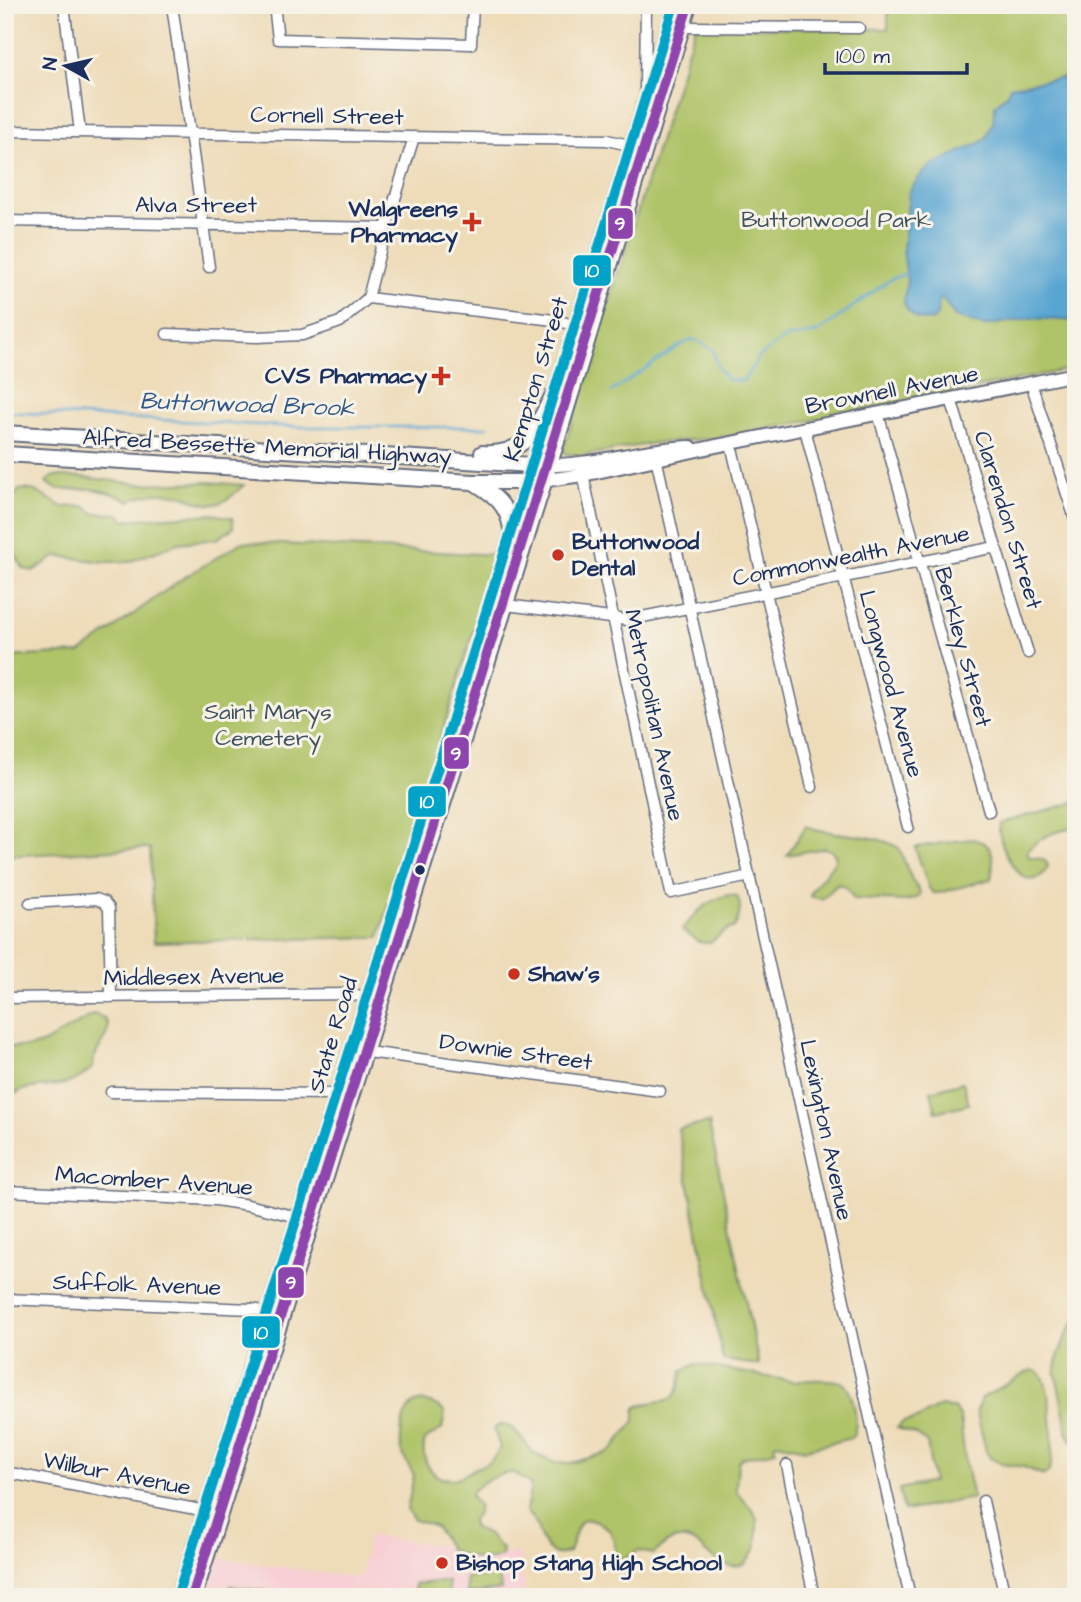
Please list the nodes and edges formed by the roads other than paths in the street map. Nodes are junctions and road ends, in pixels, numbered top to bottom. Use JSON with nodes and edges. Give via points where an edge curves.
{"nodes":[{"id":1,"x":64,"y":5,"type":"edge"},
{"id":2,"x":172,"y":5,"type":"edge"},
{"id":3,"x":274,"y":5,"type":"edge"},
{"id":4,"x":473,"y":5,"type":"edge"},
{"id":5,"x":646,"y":5,"type":"edge"},
{"id":6,"x":674,"y":5,"type":"edge"},
{"id":7,"x":690,"y":5,"type":"edge"},
{"id":8,"x":683,"y":27,"type":"junction"},
{"id":9,"x":859,"y":28,"type":"dead end"},
{"id":10,"x":659,"y":52,"type":"junction"},
{"id":11,"x":674,"y":56,"type":"junction"},
{"id":12,"x":645,"y":96,"type":"junction"},
{"id":13,"x":5,"y":131,"type":"edge"},
{"id":14,"x":80,"y":132,"type":"junction"},
{"id":15,"x":190,"y":133,"type":"junction"},
{"id":16,"x":414,"y":137,"type":"junction"},
{"id":17,"x":631,"y":144,"type":"junction"},
{"id":18,"x":647,"y":149,"type":"junction"},
{"id":19,"x":5,"y":222,"type":"edge"},
{"id":20,"x":204,"y":226,"type":"junction"},
{"id":21,"x":386,"y":228,"type":"junction"},
{"id":22,"x":209,"y":267,"type":"dead end"},
{"id":23,"x":368,"y":298,"type":"junction"},
{"id":24,"x":575,"y":324,"type":"junction"},
{"id":25,"x":592,"y":329,"type":"junction"},
{"id":26,"x":167,"y":334,"type":"dead end"},
{"id":27,"x":1076,"y":374,"type":"edge"},
{"id":28,"x":1031,"y":383,"type":"junction"},
{"id":29,"x":553,"y":395,"type":"junction"},
{"id":30,"x":951,"y":399,"type":"junction"},
{"id":31,"x":878,"y":413,"type":"junction"},
{"id":32,"x":805,"y":429,"type":"junction"},
{"id":33,"x":5,"y":433,"type":"edge"},
{"id":34,"x":731,"y":444,"type":"junction"},
{"id":35,"x":5,"y":454,"type":"edge"},
{"id":36,"x":377,"y":455,"type":"junction"},
{"id":37,"x":655,"y":455,"type":"junction"},
{"id":38,"x":532,"y":465,"type":"junction"},
{"id":39,"x":550,"y":466,"type":"junction"},
{"id":40,"x":582,"y":469,"type":"junction"},
{"id":41,"x":545,"y":481,"type":"junction"},
{"id":42,"x":473,"y":482,"type":"junction"},
{"id":43,"x":526,"y":482,"type":"junction"},
{"id":44,"x":1076,"y":522,"type":"edge"},
{"id":45,"x":511,"y":529,"type":"junction"},
{"id":46,"x":996,"y":547,"type":"junction"},
{"id":47,"x":920,"y":561,"type":"junction"},
{"id":48,"x":843,"y":577,"type":"junction"},
{"id":49,"x":766,"y":592,"type":"junction"},
{"id":50,"x":506,"y":606,"type":"junction"},
{"id":51,"x":690,"y":608,"type":"junction"},
{"id":52,"x":614,"y":619,"type":"junction"},
{"id":53,"x":1028,"y":653,"type":"dead end"},
{"id":54,"x":439,"y":765,"type":"junction"},
{"id":55,"x":455,"y":770,"type":"junction"},
{"id":56,"x":811,"y":787,"type":"dead end"},
{"id":57,"x":989,"y":811,"type":"dead end"},
{"id":58,"x":908,"y":827,"type":"dead end"},
{"id":59,"x":750,"y":877,"type":"junction"},
{"id":60,"x":30,"y":903,"type":"dead end"},
{"id":61,"x":367,"y":996,"type":"junction"},
{"id":62,"x":111,"y":997,"type":"junction"},
{"id":63,"x":5,"y":998,"type":"edge"},
{"id":64,"x":383,"y":999,"type":"junction"},
{"id":65,"x":367,"y":1052,"type":"junction"},
{"id":66,"x":660,"y":1091,"type":"dead end"},
{"id":67,"x":111,"y":1092,"type":"dead end"},
{"id":68,"x":337,"y":1094,"type":"junction"},
{"id":69,"x":5,"y":1191,"type":"edge"},
{"id":70,"x":298,"y":1216,"type":"junction"},
{"id":71,"x":314,"y":1221,"type":"junction"},
{"id":72,"x":5,"y":1299,"type":"edge"},
{"id":73,"x":268,"y":1312,"type":"junction"},
{"id":74,"x":788,"y":1465,"type":"dead end"},
{"id":75,"x":5,"y":1472,"type":"edge"},
{"id":76,"x":983,"y":1502,"type":"dead end"},
{"id":77,"x":205,"y":1510,"type":"junction"},
{"id":78,"x":221,"y":1514,"type":"junction"},
{"id":79,"x":177,"y":1597,"type":"edge"},
{"id":80,"x":195,"y":1597,"type":"edge"},
{"id":81,"x":814,"y":1597,"type":"edge"},
{"id":82,"x":910,"y":1597,"type":"edge"},
{"id":83,"x":1005,"y":1597,"type":"edge"}],
"edges":[{"from":1,"to":14,"type":"street"},
{"from":2,"to":15,"type":"street"},
{"from":3,"to":4,"type":"street","via":[[278,39],[471,44]]},
{"from":5,"to":12,"type":"street"},
{"from":6,"to":10,"type":"main road","name":"Kempton Street"},
{"from":7,"to":8,"type":"main road","name":"Kempton Street"},
{"from":8,"to":9,"type":"street"},
{"from":8,"to":11,"type":"main road","name":"Kempton Street"},
{"from":10,"to":11,"type":"main road"},
{"from":10,"to":12,"type":"main road","name":"Kempton Street"},
{"from":11,"to":18,"type":"main road","name":"Kempton Street"},
{"from":12,"to":17,"type":"main road","name":"Kempton Street"},
{"from":13,"to":14,"type":"street","name":"Cornell Street"},
{"from":14,"to":15,"type":"street","name":"Cornell Street"},
{"from":15,"to":16,"type":"street","name":"Cornell Street"},
{"from":15,"to":20,"type":"street"},
{"from":16,"to":17,"type":"street","name":"Cornell Street"},
{"from":16,"to":21,"type":"street"},
{"from":17,"to":18,"type":"street","name":"Cornell Street"},
{"from":17,"to":24,"type":"main road","name":"Kempton Street"},
{"from":18,"to":25,"type":"main road","name":"Kempton Street"},
{"from":19,"to":20,"type":"street","name":"Alva Street"},
{"from":20,"to":21,"type":"street","name":"Alva Street"},
{"from":20,"to":22,"type":"street"},
{"from":21,"to":23,"type":"street"},
{"from":23,"to":24,"type":"street"},
{"from":23,"to":26,"type":"street","via":[[340,322],[302,335]]},
{"from":24,"to":25,"type":"street"},
{"from":24,"to":29,"type":"main road","name":"Kempton Street"},
{"from":25,"to":39,"type":"main road","name":"Kempton Street"},
{"from":27,"to":28,"type":"main road","name":"Brownell Avenue"},
{"from":28,"to":30,"type":"main road","name":"Brownell Avenue"},
{"from":28,"to":44,"type":"street"},
{"from":29,"to":36,"type":"highway","via":[[526,441],[505,452],[438,450]]},
{"from":29,"to":38,"type":"main road","name":"Kempton Street"},
{"from":30,"to":31,"type":"main road","name":"Brownell Avenue"},
{"from":30,"to":46,"type":"street","name":"Clarendon Street"},
{"from":31,"to":32,"type":"main road","name":"Brownell Avenue"},
{"from":31,"to":47,"type":"street","name":"Berkley Street"},
{"from":32,"to":34,"type":"main road","name":"Brownell Avenue"},
{"from":32,"to":48,"type":"street","name":"Longwood Avenue"},
{"from":33,"to":36,"type":"highway","name":"Alfred Bessette Memorial Highway"},
{"from":34,"to":37,"type":"main road","name":"Brownell Avenue"},
{"from":34,"to":49,"type":"street"},
{"from":35,"to":42,"type":"highway","name":"Alfred Bessette Memorial Highway"},
{"from":36,"to":38,"type":"highway","name":"Alfred Bessette Memorial Highway"},
{"from":37,"to":40,"type":"main road","name":"Brownell Avenue"},
{"from":37,"to":51,"type":"street","name":"Lexington Avenue"},
{"from":38,"to":39,"type":"main road","name":"Brownell Avenue"},
{"from":38,"to":43,"type":"main road","name":"Kempton Street"},
{"from":39,"to":40,"type":"main road","name":"Brownell Avenue"},
{"from":39,"to":41,"type":"main road","name":"Kempton Street"},
{"from":40,"to":41,"type":"main road","name":"Brownell Avenue"},
{"from":40,"to":52,"type":"street","name":"Metropolitan Avenue"},
{"from":41,"to":43,"type":"main road","name":"Brownell Avenue"},
{"from":41,"to":50,"type":"main road","name":"Kempton Street"},
{"from":42,"to":43,"type":"highway","name":"Alfred Bessette Memorial Highway"},
{"from":42,"to":45,"type":"highway","via":[[499,500]]},
{"from":43,"to":45,"type":"main road","name":"Kempton Street"},
{"from":45,"to":54,"type":"main road","name":"Kempton Street"},
{"from":46,"to":47,"type":"street","name":"Commonwealth Avenue"},
{"from":46,"to":53,"type":"street","name":"Clarendon Street"},
{"from":47,"to":48,"type":"street","name":"Commonwealth Avenue"},
{"from":47,"to":57,"type":"street","name":"Berkley Street"},
{"from":48,"to":49,"type":"street","name":"Commonwealth Avenue"},
{"from":48,"to":58,"type":"street","name":"Longwood Avenue"},
{"from":49,"to":51,"type":"street","name":"Commonwealth Avenue"},
{"from":49,"to":56,"type":"street"},
{"from":50,"to":52,"type":"street","name":"Commonwealth Avenue"},
{"from":50,"to":55,"type":"main road","name":"Kempton Street"},
{"from":51,"to":52,"type":"street","name":"Commonwealth Avenue"},
{"from":51,"to":59,"type":"street","name":"Lexington Avenue"},
{"from":52,"to":59,"type":"street","name":"Metropolitan Avenue","via":[[671,893]]},
{"from":54,"to":55,"type":"main road"},
{"from":54,"to":61,"type":"main road","name":"State Road"},
{"from":55,"to":64,"type":"main road","name":"State Road"},
{"from":59,"to":82,"type":"street","name":"Lexington Avenue"},
{"from":60,"to":62,"type":"street","via":[[104,902],[109,908]]},
{"from":61,"to":62,"type":"street","name":"Middlesex Avenue"},
{"from":61,"to":64,"type":"street","name":"Middlesex Avenue"},
{"from":61,"to":68,"type":"main road","name":"State Road"},
{"from":62,"to":63,"type":"street","name":"Middlesex Avenue"},
{"from":64,"to":65,"type":"main road","name":"State Road"},
{"from":65,"to":66,"type":"street","name":"Downie Street"},
{"from":65,"to":71,"type":"main road","name":"State Road"},
{"from":67,"to":68,"type":"street"},
{"from":68,"to":70,"type":"main road","name":"State Road"},
{"from":69,"to":70,"type":"street","name":"Macomber Avenue","via":[[216,1200]]},
{"from":70,"to":71,"type":"street","name":"Macomber Avenue"},
{"from":70,"to":73,"type":"main road","name":"State Road"},
{"from":71,"to":78,"type":"main road","name":"State Road"},
{"from":72,"to":73,"type":"street","name":"Suffolk Avenue"},
{"from":73,"to":77,"type":"main road","name":"State Road"},
{"from":74,"to":81,"type":"street"},
{"from":75,"to":77,"type":"street","name":"Wilbur Avenue"},
{"from":76,"to":83,"type":"street"},
{"from":77,"to":78,"type":"street","name":"Wilbur Avenue"},
{"from":77,"to":79,"type":"main road","name":"State Road"},
{"from":78,"to":80,"type":"main road","name":"State Road"}]}
